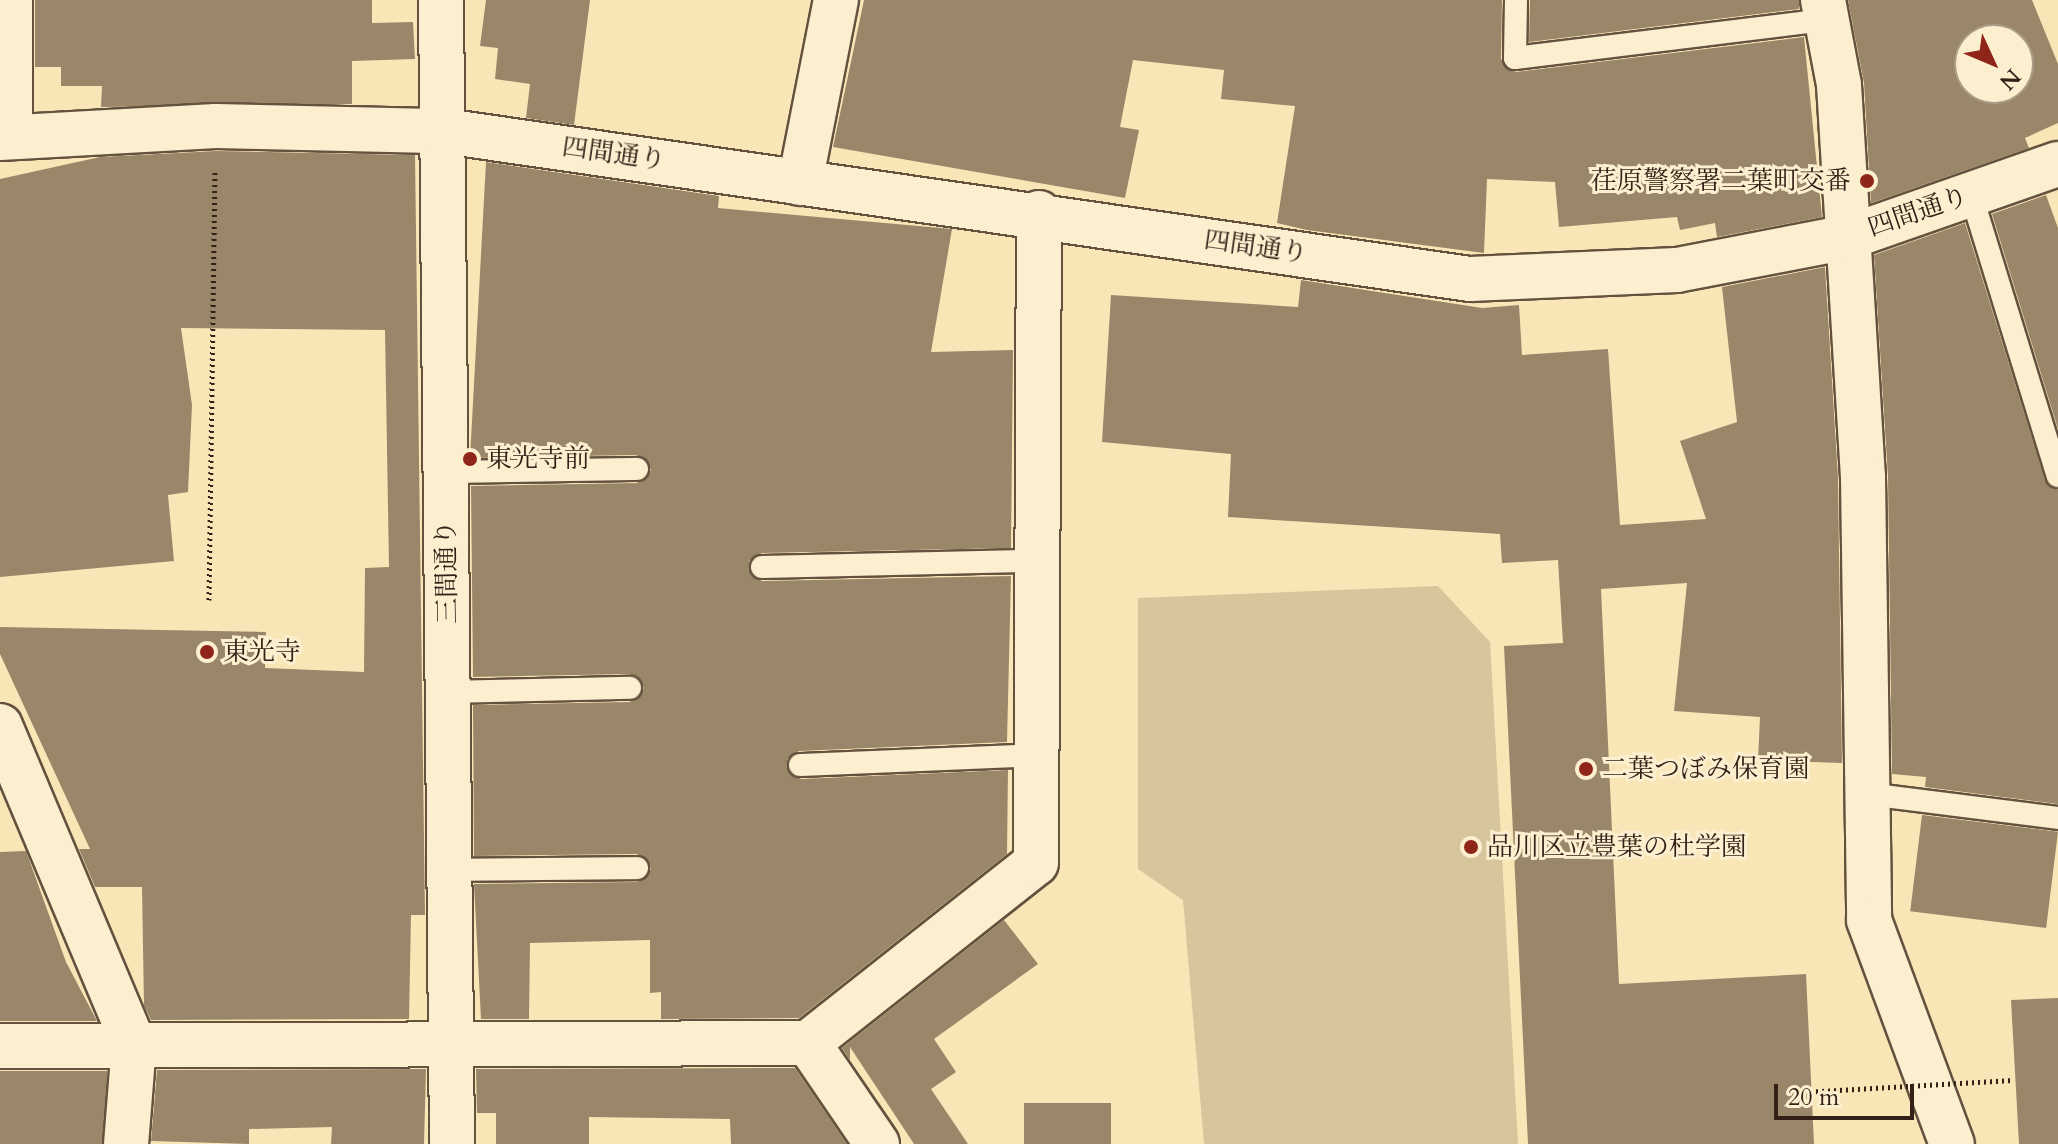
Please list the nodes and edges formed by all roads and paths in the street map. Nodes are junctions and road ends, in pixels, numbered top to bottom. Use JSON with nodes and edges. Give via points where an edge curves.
{"nodes":[{"id":1,"x":10,"y":0,"type":"edge"},
{"id":2,"x":441,"y":0,"type":"edge"},
{"id":3,"x":836,"y":0,"type":"edge"},
{"id":4,"x":1516,"y":0,"type":"edge"},
{"id":5,"x":1824,"y":10,"type":"edge"},
{"id":6,"x":216,"y":126,"type":"junction"},
{"id":7,"x":444,"y":131,"type":"junction"},
{"id":8,"x":5,"y":137,"type":"edge"},
{"id":9,"x":2058,"y":164,"type":"edge"},
{"id":10,"x":800,"y":183,"type":"junction"},
{"id":11,"x":1971,"y":194,"type":"junction"},
{"id":12,"x":1039,"y":213,"type":"junction"},
{"id":13,"x":1849,"y":237,"type":"junction"},
{"id":14,"x":637,"y":469,"type":"dead end"},
{"id":15,"x":445,"y":472,"type":"junction"},
{"id":16,"x":2058,"y":476,"type":"edge"},
{"id":17,"x":1035,"y":561,"type":"junction"},
{"id":18,"x":762,"y":567,"type":"dead end"},
{"id":19,"x":209,"y":600,"type":"dead end"},
{"id":20,"x":630,"y":688,"type":"dead end"},
{"id":21,"x":448,"y":692,"type":"junction"},
{"id":22,"x":0,"y":726,"type":"edge"},
{"id":23,"x":1036,"y":755,"type":"junction"},
{"id":24,"x":800,"y":765,"type":"dead end"},
{"id":25,"x":1868,"y":794,"type":"junction"},
{"id":26,"x":2058,"y":818,"type":"edge"},
{"id":27,"x":637,"y":868,"type":"dead end"},
{"id":28,"x":448,"y":870,"type":"junction"},
{"id":29,"x":808,"y":1043,"type":"junction"},
{"id":30,"x":451,"y":1044,"type":"junction"},
{"id":31,"x":134,"y":1045,"type":"junction"},
{"id":32,"x":0,"y":1046,"type":"edge"},
{"id":33,"x":2013,"y":1080,"type":"dead end"},
{"id":34,"x":1804,"y":1092,"type":"dead end"},
{"id":35,"x":126,"y":1144,"type":"edge"},
{"id":36,"x":452,"y":1144,"type":"edge"},
{"id":37,"x":877,"y":1144,"type":"edge"},
{"id":38,"x":1952,"y":1144,"type":"edge"}],
"edges":[{"from":1,"to":8,"type":"street"},
{"from":2,"to":7,"type":"street","name":"三間通り"},
{"from":3,"to":10,"type":"street"},
{"from":4,"to":5,"type":"lane","via":[[1515,58]]},
{"from":5,"to":13,"type":"street","via":[[1839,85]]},
{"from":6,"to":7,"type":"street","name":"四間通り"},
{"from":6,"to":8,"type":"street","name":"四間通り"},
{"from":6,"to":19,"type":"path"},
{"from":7,"to":10,"type":"street","name":"四間通り"},
{"from":7,"to":15,"type":"street","name":"三間通り"},
{"from":9,"to":11,"type":"street","name":"四間通り"},
{"from":10,"to":12,"type":"street","name":"四間通り"},
{"from":11,"to":13,"type":"street","name":"四間通り"},
{"from":11,"to":16,"type":"lane"},
{"from":12,"to":13,"type":"street","name":"四間通り","via":[[1470,279],[1677,270]]},
{"from":12,"to":17,"type":"street"},
{"from":13,"to":25,"type":"street","via":[[1863,477]]},
{"from":14,"to":15,"type":"lane"},
{"from":15,"to":21,"type":"street","name":"三間通り"},
{"from":17,"to":18,"type":"lane"},
{"from":17,"to":23,"type":"street"},
{"from":20,"to":21,"type":"lane"},
{"from":21,"to":28,"type":"street","name":"三間通り"},
{"from":22,"to":31,"type":"street"},
{"from":23,"to":24,"type":"lane"},
{"from":23,"to":29,"type":"street","via":[[1036,863]]},
{"from":25,"to":26,"type":"lane"},
{"from":25,"to":38,"type":"street","via":[[1869,920]]},
{"from":27,"to":28,"type":"lane"},
{"from":28,"to":30,"type":"street","name":"三間通り"},
{"from":29,"to":30,"type":"street"},
{"from":29,"to":37,"type":"street"},
{"from":30,"to":31,"type":"street"},
{"from":30,"to":36,"type":"street","name":"三間通り"},
{"from":31,"to":32,"type":"street"},
{"from":31,"to":35,"type":"street"},
{"from":33,"to":34,"type":"path","bridge":true}]}
